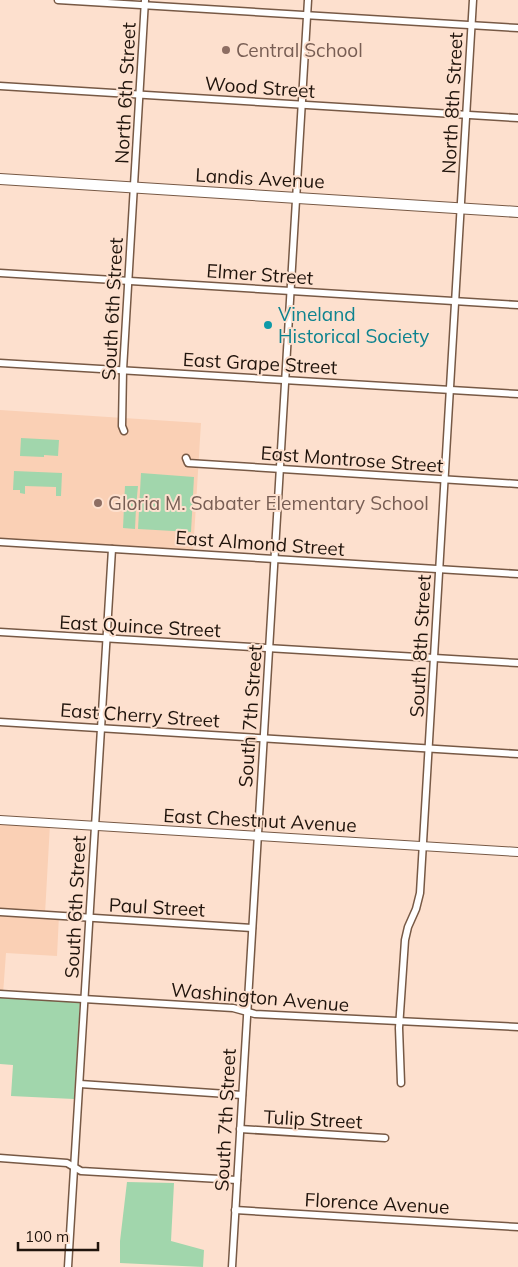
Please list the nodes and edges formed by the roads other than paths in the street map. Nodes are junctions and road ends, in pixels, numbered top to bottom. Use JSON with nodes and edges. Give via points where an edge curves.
{"nodes":[{"id":1,"x":58,"y":0,"type":"edge"},
{"id":2,"x":308,"y":0,"type":"edge"},
{"id":3,"x":473,"y":0,"type":"edge"},
{"id":4,"x":145,"y":3,"type":"edge"},
{"id":5,"x":307,"y":15,"type":"junction"},
{"id":6,"x":472,"y":25,"type":"junction"},
{"id":7,"x":518,"y":28,"type":"edge"},
{"id":8,"x":0,"y":86,"type":"edge"},
{"id":9,"x":140,"y":94,"type":"junction"},
{"id":10,"x":302,"y":104,"type":"junction"},
{"id":11,"x":467,"y":114,"type":"junction"},
{"id":12,"x":518,"y":118,"type":"edge"},
{"id":13,"x":0,"y":180,"type":"edge"},
{"id":14,"x":134,"y":188,"type":"junction"},
{"id":15,"x":296,"y":197,"type":"junction"},
{"id":16,"x":461,"y":208,"type":"junction"},
{"id":17,"x":518,"y":212,"type":"edge"},
{"id":18,"x":0,"y":273,"type":"edge"},
{"id":19,"x":129,"y":281,"type":"junction"},
{"id":20,"x":291,"y":291,"type":"junction"},
{"id":21,"x":455,"y":301,"type":"junction"},
{"id":22,"x":518,"y":305,"type":"edge"},
{"id":23,"x":0,"y":363,"type":"edge"},
{"id":24,"x":123,"y":370,"type":"junction"},
{"id":25,"x":285,"y":380,"type":"junction"},
{"id":26,"x":450,"y":390,"type":"junction"},
{"id":27,"x":518,"y":394,"type":"edge"},
{"id":28,"x":124,"y":431,"type":"dead end"},
{"id":29,"x":186,"y":458,"type":"dead end"},
{"id":30,"x":280,"y":469,"type":"junction"},
{"id":31,"x":444,"y":480,"type":"junction"},
{"id":32,"x":518,"y":484,"type":"edge"},
{"id":33,"x":0,"y":542,"type":"edge"},
{"id":34,"x":112,"y":549,"type":"junction"},
{"id":35,"x":275,"y":559,"type":"junction"},
{"id":36,"x":439,"y":569,"type":"junction"},
{"id":37,"x":518,"y":574,"type":"edge"},
{"id":38,"x":0,"y":632,"type":"edge"},
{"id":39,"x":107,"y":638,"type":"junction"},
{"id":40,"x":270,"y":649,"type":"junction"},
{"id":41,"x":434,"y":658,"type":"junction"},
{"id":42,"x":518,"y":663,"type":"edge"},
{"id":43,"x":0,"y":722,"type":"edge"},
{"id":44,"x":101,"y":727,"type":"junction"},
{"id":45,"x":264,"y":738,"type":"junction"},
{"id":46,"x":429,"y":748,"type":"junction"},
{"id":47,"x":518,"y":754,"type":"edge"},
{"id":48,"x":0,"y":820,"type":"edge"},
{"id":49,"x":94,"y":826,"type":"junction"},
{"id":50,"x":257,"y":836,"type":"junction"},
{"id":51,"x":422,"y":846,"type":"junction"},
{"id":52,"x":518,"y":852,"type":"edge"},
{"id":53,"x":0,"y":912,"type":"edge"},
{"id":54,"x":90,"y":918,"type":"junction"},
{"id":55,"x":252,"y":928,"type":"junction"},
{"id":56,"x":0,"y":994,"type":"edge"},
{"id":57,"x":84,"y":999,"type":"junction"},
{"id":58,"x":247,"y":1010,"type":"junction"},
{"id":59,"x":399,"y":1022,"type":"junction"},
{"id":60,"x":518,"y":1027,"type":"edge"},
{"id":61,"x":402,"y":1083,"type":"dead end"},
{"id":62,"x":80,"y":1084,"type":"junction"},
{"id":63,"x":242,"y":1095,"type":"junction"},
{"id":64,"x":240,"y":1129,"type":"junction"},
{"id":65,"x":385,"y":1138,"type":"dead end"},
{"id":66,"x":0,"y":1158,"type":"edge"},
{"id":67,"x":74,"y":1166,"type":"junction"},
{"id":68,"x":237,"y":1180,"type":"junction"},
{"id":69,"x":235,"y":1210,"type":"junction"},
{"id":70,"x":518,"y":1227,"type":"edge"},
{"id":71,"x":68,"y":1267,"type":"edge"},
{"id":72,"x":232,"y":1267,"type":"edge"}],
"edges":[{"from":1,"to":4,"type":"street"},
{"from":2,"to":5,"type":"street","name":"South 7th Street"},
{"from":3,"to":6,"type":"street","name":"North 8th Street"},
{"from":4,"to":5,"type":"street"},
{"from":4,"to":9,"type":"street","name":"North 6th Street"},
{"from":5,"to":6,"type":"street"},
{"from":5,"to":10,"type":"street","name":"South 7th Street"},
{"from":6,"to":7,"type":"street"},
{"from":6,"to":11,"type":"street","name":"North 8th Street"},
{"from":8,"to":9,"type":"street","name":"Wood Street"},
{"from":9,"to":10,"type":"street","name":"Wood Street"},
{"from":9,"to":14,"type":"street","name":"North 6th Street"},
{"from":10,"to":11,"type":"street","name":"Wood Street"},
{"from":10,"to":15,"type":"street","name":"South 7th Street"},
{"from":11,"to":12,"type":"street","name":"Wood Street"},
{"from":11,"to":16,"type":"street","name":"North 8th Street"},
{"from":13,"to":14,"type":"main road","name":"Landis Avenue"},
{"from":14,"to":15,"type":"main road","name":"Landis Avenue"},
{"from":14,"to":19,"type":"street","name":"South 6th Street"},
{"from":15,"to":16,"type":"main road","name":"Landis Avenue"},
{"from":15,"to":20,"type":"street","name":"South 7th Street"},
{"from":16,"to":17,"type":"main road","name":"Landis Avenue"},
{"from":16,"to":21,"type":"street","name":"South 8th Street"},
{"from":18,"to":19,"type":"street","name":"Elmer Street"},
{"from":19,"to":20,"type":"street","name":"Elmer Street"},
{"from":19,"to":24,"type":"street","name":"South 6th Street"},
{"from":20,"to":21,"type":"street","name":"Elmer Street"},
{"from":20,"to":25,"type":"street","name":"South 7th Street"},
{"from":21,"to":22,"type":"street","name":"Elmer Street"},
{"from":21,"to":26,"type":"street","name":"South 8th Street"},
{"from":23,"to":24,"type":"street","name":"East Grape Street"},
{"from":24,"to":25,"type":"street","name":"East Grape Street"},
{"from":24,"to":28,"type":"street","name":"South 6th Street"},
{"from":25,"to":26,"type":"street","name":"East Grape Street"},
{"from":25,"to":30,"type":"street","name":"South 7th Street"},
{"from":26,"to":27,"type":"street","name":"East Grape Street"},
{"from":26,"to":31,"type":"street","name":"South 8th Street"},
{"from":29,"to":30,"type":"street","name":"East Montrose Street","via":[[188,463]]},
{"from":30,"to":31,"type":"street","name":"East Montrose Street"},
{"from":30,"to":35,"type":"street","name":"South 7th Street"},
{"from":31,"to":32,"type":"street","name":"East Montrose Street"},
{"from":31,"to":36,"type":"street","name":"South 8th Street"},
{"from":33,"to":34,"type":"street","name":"East Almond Street"},
{"from":34,"to":35,"type":"street","name":"East Almond Street"},
{"from":34,"to":39,"type":"street","name":"South 6th Street"},
{"from":35,"to":36,"type":"street","name":"East Almond Street"},
{"from":35,"to":40,"type":"street","name":"South 7th Street"},
{"from":36,"to":37,"type":"street","name":"East Almond Street"},
{"from":36,"to":41,"type":"street","name":"South 8th Street"},
{"from":38,"to":39,"type":"street","name":"East Quince Street"},
{"from":39,"to":40,"type":"street","name":"East Quince Street"},
{"from":39,"to":44,"type":"street","name":"South 6th Street"},
{"from":40,"to":41,"type":"street","name":"East Quince Street"},
{"from":40,"to":45,"type":"street","name":"South 7th Street"},
{"from":41,"to":42,"type":"street","name":"East Quince Street"},
{"from":41,"to":46,"type":"street","name":"South 8th Street"},
{"from":43,"to":44,"type":"street","name":"East Cherry Street"},
{"from":44,"to":45,"type":"street","name":"East Cherry Street"},
{"from":44,"to":49,"type":"street","name":"South 6th Street"},
{"from":45,"to":46,"type":"street","name":"East Cherry Street"},
{"from":45,"to":50,"type":"street","name":"South 7th Street"},
{"from":46,"to":47,"type":"street","name":"East Cherry Street"},
{"from":46,"to":51,"type":"street","name":"South 8th Street"},
{"from":48,"to":49,"type":"street","name":"East Chestnut Avenue"},
{"from":49,"to":50,"type":"street","name":"East Chestnut Avenue"},
{"from":49,"to":54,"type":"street","name":"South 6th Street"},
{"from":50,"to":51,"type":"street","name":"East Chestnut Avenue"},
{"from":50,"to":55,"type":"street","name":"South 7th Street"},
{"from":51,"to":52,"type":"street","name":"East Chestnut Avenue"},
{"from":51,"to":59,"type":"street","name":"South 8th Street","via":[[420,894],[406,933]]},
{"from":53,"to":54,"type":"street","name":"Paul Street"},
{"from":54,"to":55,"type":"street","name":"Paul Street"},
{"from":54,"to":57,"type":"street","name":"South 6th Street"},
{"from":55,"to":58,"type":"street","name":"South 7th Street"},
{"from":56,"to":57,"type":"street","name":"Washington Avenue"},
{"from":57,"to":58,"type":"street","name":"Washington Avenue"},
{"from":57,"to":62,"type":"street","name":"South 6th Street"},
{"from":58,"to":59,"type":"street","name":"Washington Avenue","via":[[255,1014]]},
{"from":58,"to":63,"type":"street","name":"South 7th Street"},
{"from":59,"to":60,"type":"street","name":"Washington Avenue"},
{"from":59,"to":61,"type":"street","name":"South 8th Street"},
{"from":62,"to":63,"type":"street"},
{"from":62,"to":67,"type":"street","name":"South 6th Street"},
{"from":63,"to":64,"type":"street","name":"South 7th Street"},
{"from":64,"to":65,"type":"street","name":"Tulip Street"},
{"from":64,"to":68,"type":"street","name":"South 7th Street"},
{"from":66,"to":67,"type":"street"},
{"from":67,"to":68,"type":"street","via":[[82,1171]]},
{"from":67,"to":71,"type":"street","name":"South 6th Street"},
{"from":68,"to":69,"type":"street","name":"South 7th Street"},
{"from":69,"to":70,"type":"street","name":"Florence Avenue"},
{"from":69,"to":72,"type":"street","name":"South 7th Street"}]}
